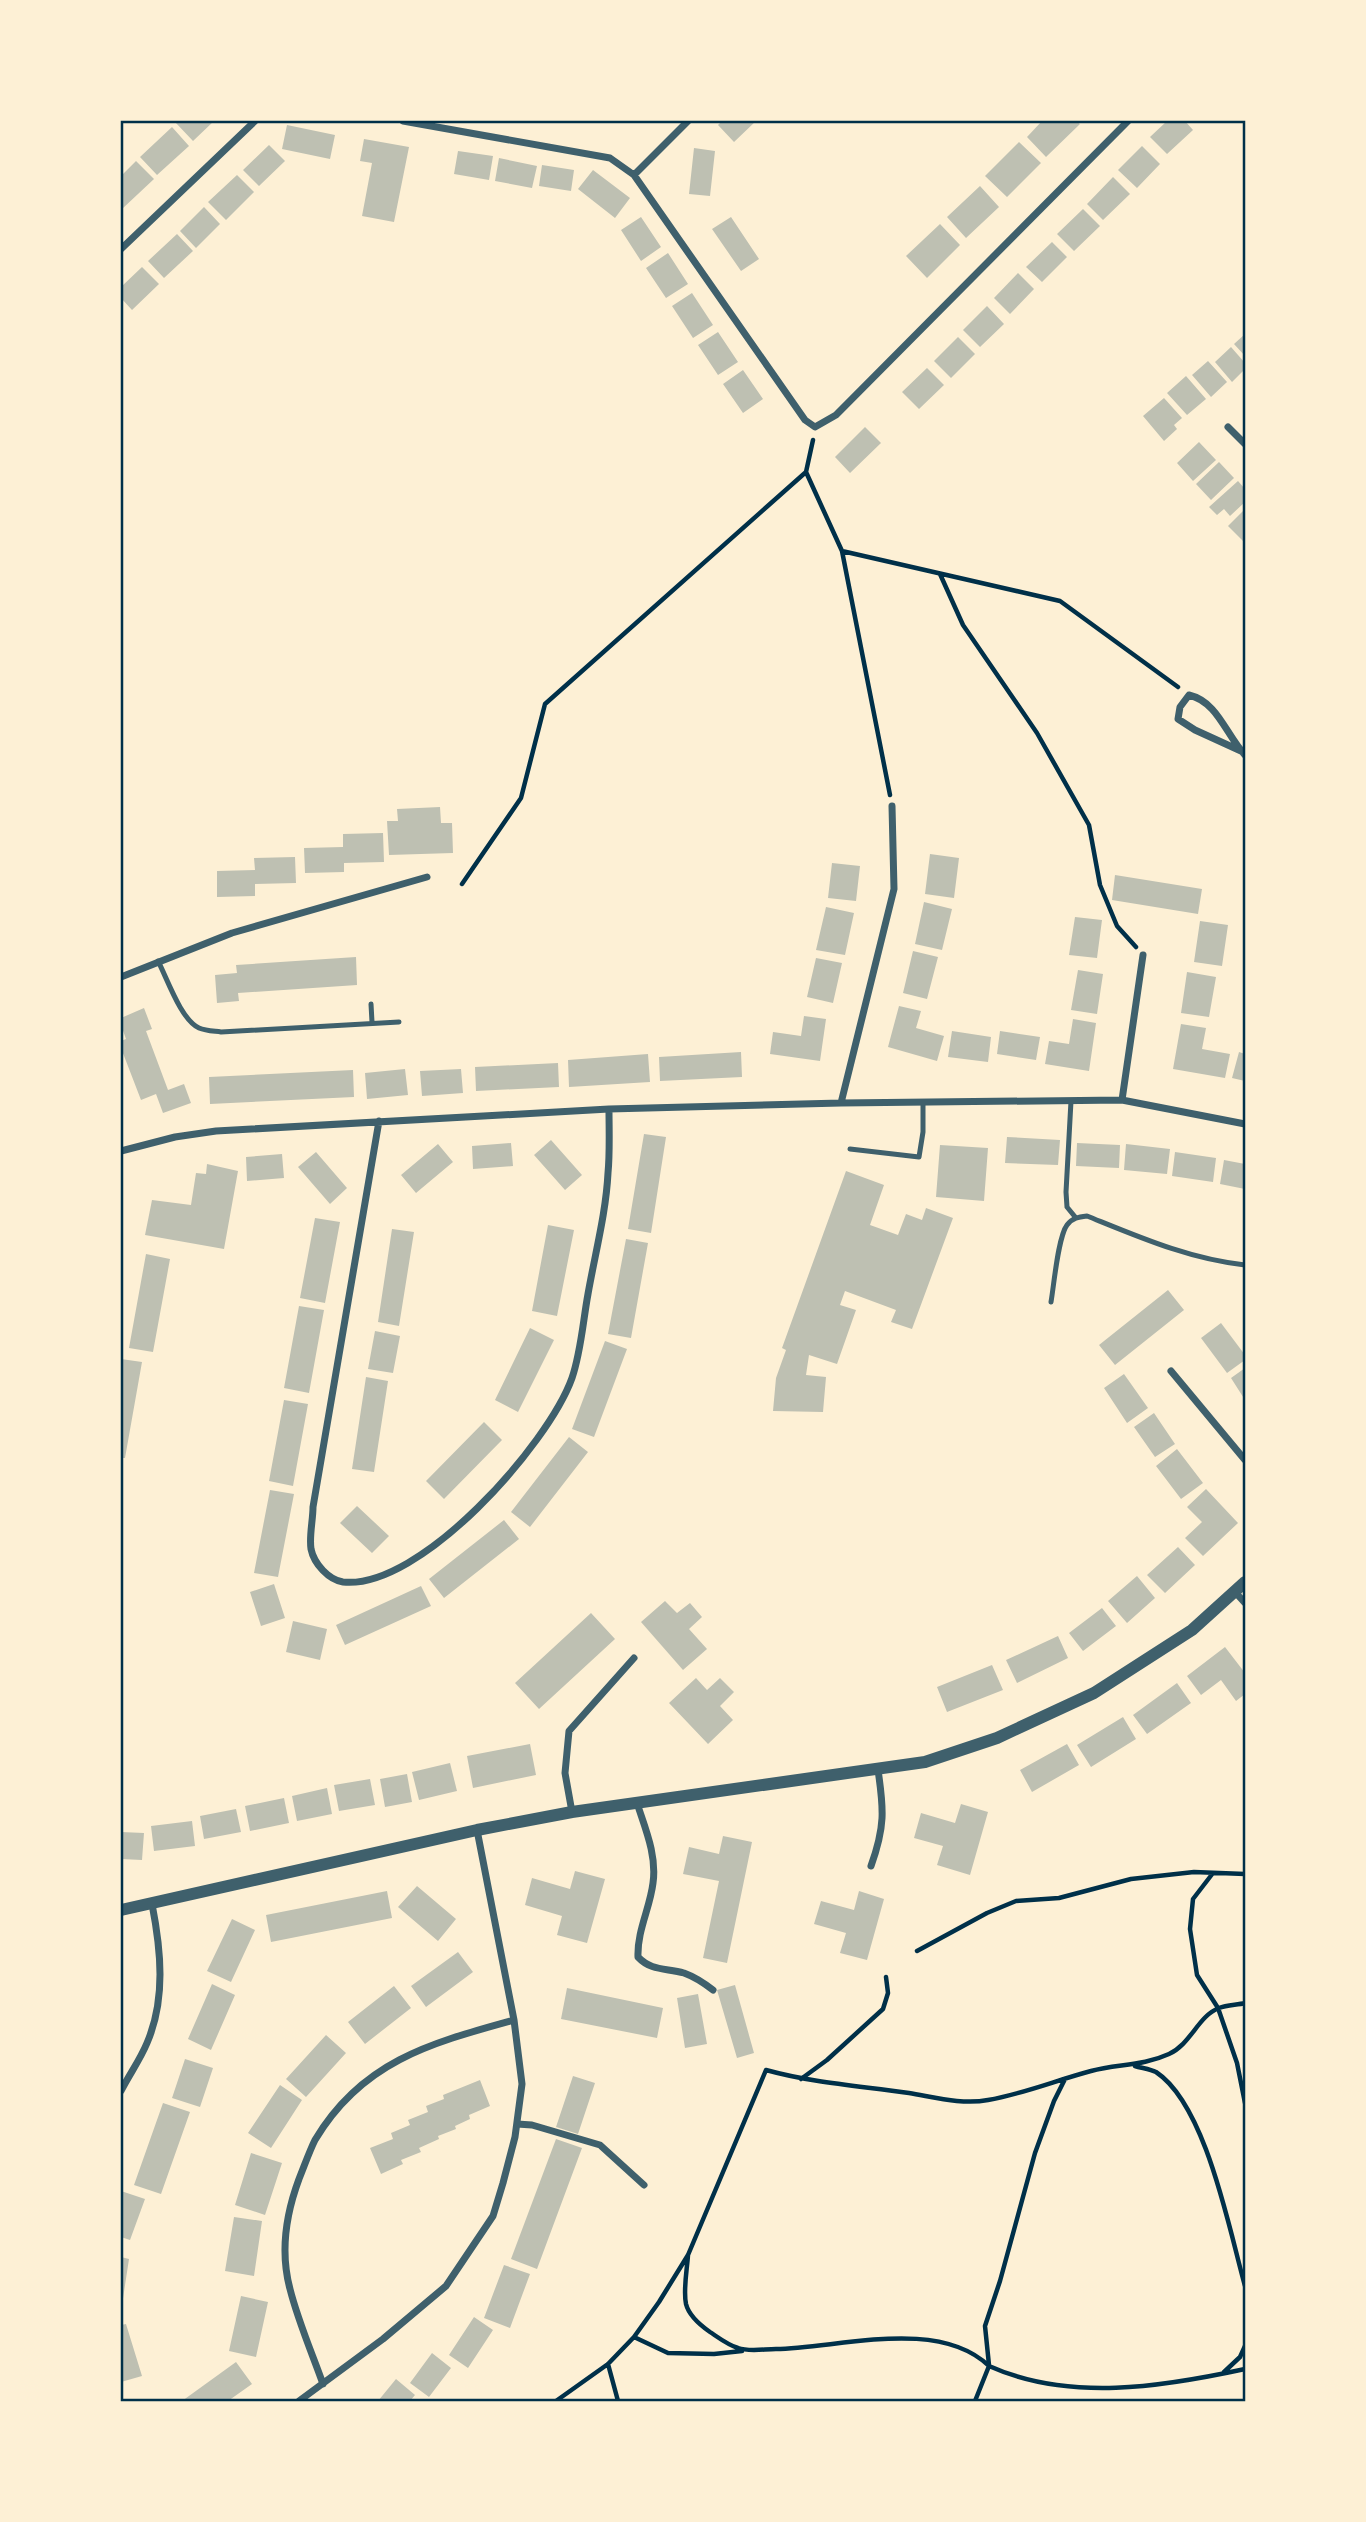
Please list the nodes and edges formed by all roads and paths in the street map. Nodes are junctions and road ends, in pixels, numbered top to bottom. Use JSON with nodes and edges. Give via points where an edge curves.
{"nodes":[{"id":1,"x":255,"y":121,"type":"edge"},
{"id":2,"x":403,"y":121,"type":"edge"},
{"id":3,"x":688,"y":121,"type":"edge"},
{"id":4,"x":1128,"y":121,"type":"edge"},
{"id":5,"x":634,"y":175,"type":"junction"},
{"id":6,"x":121,"y":249,"type":"edge"},
{"id":7,"x":816,"y":427,"type":"junction"},
{"id":8,"x":1228,"y":428,"type":"dead end"},
{"id":9,"x":1245,"y":444,"type":"edge"},
{"id":10,"x":806,"y":472,"type":"junction"},
{"id":11,"x":842,"y":551,"type":"junction"},
{"id":12,"x":940,"y":574,"type":"junction"},
{"id":13,"x":1189,"y":695,"type":"junction"},
{"id":14,"x":1243,"y":753,"type":"edge"},
{"id":15,"x":892,"y":806,"type":"joint"},
{"id":16,"x":427,"y":877,"type":"dead end"},
{"id":17,"x":462,"y":884,"type":"dead end"},
{"id":18,"x":1143,"y":955,"type":"joint"},
{"id":19,"x":158,"y":961,"type":"junction"},
{"id":20,"x":121,"y":977,"type":"edge"},
{"id":21,"x":371,"y":1004,"type":"dead end"},
{"id":22,"x":372,"y":1022,"type":"junction"},
{"id":23,"x":399,"y":1022,"type":"dead end"},
{"id":24,"x":1122,"y":1100,"type":"junction"},
{"id":25,"x":1071,"y":1101,"type":"junction"},
{"id":26,"x":923,"y":1102,"type":"junction"},
{"id":27,"x":841,"y":1103,"type":"junction"},
{"id":28,"x":610,"y":1109,"type":"junction"},
{"id":29,"x":379,"y":1121,"type":"junction"},
{"id":30,"x":1245,"y":1124,"type":"edge"},
{"id":31,"x":850,"y":1149,"type":"dead end"},
{"id":32,"x":121,"y":1151,"type":"edge"},
{"id":33,"x":1076,"y":1218,"type":"junction"},
{"id":34,"x":1245,"y":1265,"type":"edge"},
{"id":35,"x":1051,"y":1302,"type":"dead end"},
{"id":36,"x":1171,"y":1371,"type":"dead end"},
{"id":37,"x":1245,"y":1460,"type":"edge"},
{"id":38,"x":1245,"y":1582,"type":"edge"},
{"id":39,"x":1236,"y":1593,"type":"junction"},
{"id":40,"x":1245,"y":1603,"type":"edge"},
{"id":41,"x":634,"y":1658,"type":"dead end"},
{"id":42,"x":878,"y":1770,"type":"junction"},
{"id":43,"x":637,"y":1803,"type":"junction"},
{"id":44,"x":572,"y":1812,"type":"junction"},
{"id":45,"x":477,"y":1830,"type":"junction"},
{"id":46,"x":871,"y":1866,"type":"dead end"},
{"id":47,"x":1213,"y":1873,"type":"junction"},
{"id":48,"x":1245,"y":1874,"type":"edge"},
{"id":49,"x":152,"y":1904,"type":"junction"},
{"id":50,"x":121,"y":1910,"type":"edge"},
{"id":51,"x":916,"y":1951,"type":"dead end"},
{"id":52,"x":886,"y":1977,"type":"dead end"},
{"id":53,"x":713,"y":1990,"type":"dead end"},
{"id":54,"x":1245,"y":2003,"type":"edge"},
{"id":55,"x":1218,"y":2008,"type":"junction"},
{"id":56,"x":514,"y":2020,"type":"junction"},
{"id":57,"x":1134,"y":2066,"type":"junction"},
{"id":58,"x":800,"y":2079,"type":"junction"},
{"id":59,"x":1065,"y":2079,"type":"junction"},
{"id":60,"x":121,"y":2091,"type":"edge"},
{"id":61,"x":1245,"y":2104,"type":"edge"},
{"id":62,"x":517,"y":2124,"type":"junction"},
{"id":63,"x":644,"y":2185,"type":"dead end"},
{"id":64,"x":688,"y":2255,"type":"junction"},
{"id":65,"x":1245,"y":2286,"type":"edge"},
{"id":66,"x":634,"y":2337,"type":"junction"},
{"id":67,"x":1245,"y":2346,"type":"edge"},
{"id":68,"x":754,"y":2350,"type":"junction"},
{"id":69,"x":608,"y":2364,"type":"junction"},
{"id":70,"x":989,"y":2365,"type":"junction"},
{"id":71,"x":1245,"y":2369,"type":"edge"},
{"id":72,"x":1222,"y":2374,"type":"junction"},
{"id":73,"x":323,"y":2384,"type":"junction"},
{"id":74,"x":299,"y":2401,"type":"edge"},
{"id":75,"x":556,"y":2401,"type":"edge"},
{"id":76,"x":618,"y":2401,"type":"edge"},
{"id":77,"x":975,"y":2401,"type":"edge"}],
"edges":[{"from":1,"to":6,"type":"street"},
{"from":2,"to":5,"type":"street","via":[[610,158]]},
{"from":3,"to":5,"type":"street"},
{"from":4,"to":7,"type":"street","via":[[836,415]]},
{"from":5,"to":7,"type":"street","via":[[804,420]]},
{"from":7,"to":10,"type":"path"},
{"from":8,"to":9,"type":"street"},
{"from":10,"to":11,"type":"path"},
{"from":10,"to":17,"type":"path","via":[[545,704],[521,798]]},
{"from":11,"to":12,"type":"path"},
{"from":11,"to":15,"type":"path"},
{"from":12,"to":13,"type":"path","via":[[1060,601]]},
{"from":12,"to":18,"type":"path","via":[[963,625],[1037,733],[1089,825],[1100,885],[1117,926]]},
{"from":13,"to":14,"type":"street","via":[[1210,706]]},
{"from":13,"to":14,"type":"street","via":[[1178,719]]},
{"from":15,"to":27,"type":"street","via":[[894,889]]},
{"from":16,"to":19,"type":"street","via":[[232,933]]},
{"from":18,"to":24,"type":"street"},
{"from":19,"to":20,"type":"street"},
{"from":19,"to":22,"type":"lane","via":[[191,1024],[202,1030]]},
{"from":21,"to":22,"type":"lane"},
{"from":22,"to":23,"type":"lane"},
{"from":24,"to":25,"type":"street"},
{"from":24,"to":30,"type":"street"},
{"from":25,"to":26,"type":"street"},
{"from":25,"to":33,"type":"lane","via":[[1066,1192],[1068,1207]]},
{"from":26,"to":27,"type":"street"},
{"from":26,"to":31,"type":"lane","via":[[919,1157]]},
{"from":27,"to":28,"type":"street"},
{"from":28,"to":29,"type":"street"},
{"from":28,"to":29,"type":"street","via":[[608,1175],[572,1378],[516,1468],[474,1511],[421,1556],[351,1583],[335,1581],[318,1565],[311,1550],[313,1507]]},
{"from":29,"to":32,"type":"street","via":[[216,1131]]},
{"from":33,"to":34,"type":"lane","via":[[1087,1216],[1159,1245]]},
{"from":33,"to":35,"type":"lane","via":[[1067,1225],[1062,1239]]},
{"from":36,"to":37,"type":"street"},
{"from":38,"to":39,"type":"street"},
{"from":39,"to":40,"type":"street"},
{"from":39,"to":42,"type":"street","via":[[1192,1630],[1094,1693],[997,1738],[925,1762]]},
{"from":41,"to":44,"type":"street","via":[[569,1731],[565,1773]]},
{"from":42,"to":43,"type":"street"},
{"from":42,"to":46,"type":"street","via":[[884,1813]]},
{"from":43,"to":44,"type":"street"},
{"from":43,"to":53,"type":"street","via":[[653,1857],[653,1883],[638,1957],[647,1967],[684,1973]]},
{"from":44,"to":45,"type":"street"},
{"from":45,"to":49,"type":"street"},
{"from":45,"to":56,"type":"street"},
{"from":47,"to":48,"type":"path"},
{"from":47,"to":51,"type":"path","via":[[1131,1879],[1059,1898],[1016,1901]]},
{"from":47,"to":55,"type":"path","via":[[1194,1899],[1190,1929],[1197,1975]]},
{"from":49,"to":50,"type":"street"},
{"from":49,"to":60,"type":"street","via":[[160,1945],[160,1992],[148,2042]]},
{"from":52,"to":58,"type":"path","via":[[883,2009]]},
{"from":54,"to":55,"type":"path"},
{"from":55,"to":57,"type":"path","via":[[1179,2047]]},
{"from":55,"to":61,"type":"path"},
{"from":56,"to":62,"type":"street","via":[[522,2084]]},
{"from":56,"to":73,"type":"street","via":[[449,2038],[389,2064],[351,2092],[314,2141],[286,2222],[285,2249],[289,2287]]},
{"from":57,"to":59,"type":"path","via":[[1112,2066]]},
{"from":57,"to":65,"type":"path","via":[[1155,2072],[1189,2109],[1214,2173]]},
{"from":58,"to":59,"type":"path","via":[[958,2101],[987,2101]]},
{"from":58,"to":64,"type":"path","via":[[766,2070]]},
{"from":59,"to":70,"type":"path","via":[[1035,2153],[985,2326]]},
{"from":62,"to":63,"type":"street","via":[[600,2145]]},
{"from":62,"to":73,"type":"street","via":[[492,2216],[446,2286]]},
{"from":64,"to":66,"type":"path"},
{"from":64,"to":68,"type":"path","via":[[686,2303],[692,2315],[724,2342]]},
{"from":66,"to":68,"type":"path","via":[[668,2353]]},
{"from":66,"to":69,"type":"path"},
{"from":67,"to":72,"type":"path"},
{"from":68,"to":70,"type":"path","via":[[922,2340],[961,2347]]},
{"from":69,"to":75,"type":"path"},
{"from":69,"to":76,"type":"path"},
{"from":70,"to":72,"type":"path","via":[[1033,2382],[1062,2387],[1133,2387]]},
{"from":70,"to":77,"type":"path"},
{"from":71,"to":72,"type":"path"},
{"from":73,"to":74,"type":"street"}]}
